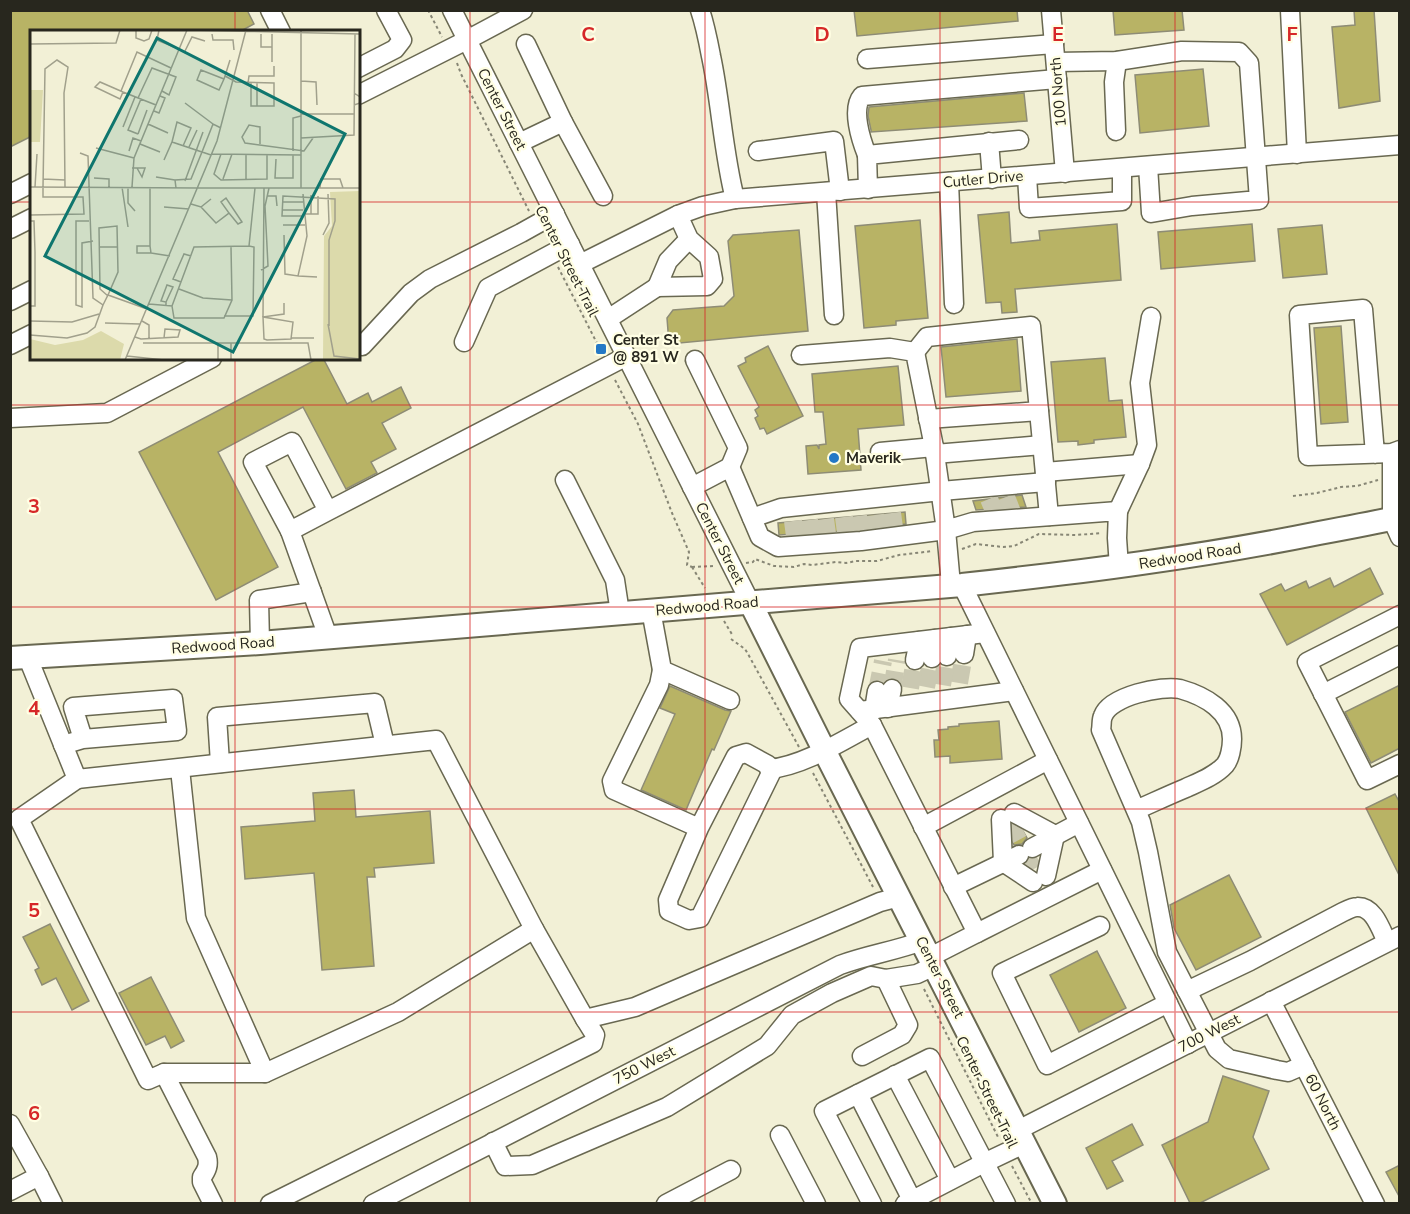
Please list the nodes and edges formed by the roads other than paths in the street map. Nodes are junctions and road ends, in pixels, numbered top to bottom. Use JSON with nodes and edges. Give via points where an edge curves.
{"nodes":[{"id":1,"x":270,"y":10,"type":"edge"},
{"id":2,"x":387,"y":10,"type":"edge"},
{"id":3,"x":452,"y":10,"type":"edge"},
{"id":4,"x":523,"y":10,"type":"edge"},
{"id":5,"x":700,"y":10,"type":"edge"},
{"id":6,"x":1051,"y":10,"type":"edge"},
{"id":7,"x":1290,"y":10,"type":"edge"},
{"id":8,"x":279,"y":30,"type":"edge"},
{"id":9,"x":467,"y":40,"type":"junction"},
{"id":10,"x":526,"y":44,"type":"dead end"},
{"id":11,"x":867,"y":58,"type":"dead end"},
{"id":12,"x":1056,"y":62,"type":"junction"},
{"id":13,"x":1117,"y":62,"type":"junction"},
{"id":14,"x":360,"y":67,"type":"edge"},
{"id":15,"x":360,"y":94,"type":"edge"},
{"id":16,"x":563,"y":122,"type":"junction"},
{"id":17,"x":1116,"y":132,"type":"dead end"},
{"id":18,"x":1019,"y":140,"type":"dead end"},
{"id":19,"x":989,"y":142,"type":"junction"},
{"id":20,"x":519,"y":143,"type":"junction"},
{"id":21,"x":1400,"y":145,"type":"edge"},
{"id":22,"x":758,"y":151,"type":"dead end"},
{"id":23,"x":1297,"y":154,"type":"junction"},
{"id":24,"x":867,"y":155,"type":"junction"},
{"id":25,"x":1257,"y":157,"type":"junction"},
{"id":26,"x":1148,"y":166,"type":"junction"},
{"id":27,"x":1122,"y":168,"type":"junction"},
{"id":28,"x":1065,"y":172,"type":"junction"},
{"id":29,"x":1026,"y":176,"type":"junction"},
{"id":30,"x":992,"y":179,"type":"junction"},
{"id":31,"x":949,"y":182,"type":"junction"},
{"id":32,"x":30,"y":184,"type":"edge"},
{"id":33,"x":868,"y":189,"type":"junction"},
{"id":34,"x":833,"y":192,"type":"junction"},
{"id":35,"x":10,"y":194,"type":"edge"},
{"id":36,"x":603,"y":196,"type":"dead end"},
{"id":37,"x":735,"y":199,"type":"junction"},
{"id":38,"x":555,"y":214,"type":"junction"},
{"id":39,"x":678,"y":215,"type":"junction"},
{"id":40,"x":30,"y":219,"type":"edge"},
{"id":41,"x":10,"y":229,"type":"edge"},
{"id":42,"x":689,"y":239,"type":"junction"},
{"id":43,"x":570,"y":244,"type":"junction"},
{"id":44,"x":580,"y":264,"type":"junction"},
{"id":45,"x":657,"y":287,"type":"junction"},
{"id":46,"x":30,"y":291,"type":"edge"},
{"id":47,"x":10,"y":301,"type":"edge"},
{"id":48,"x":954,"y":304,"type":"dead end"},
{"id":49,"x":834,"y":315,"type":"dead end"},
{"id":50,"x":1151,"y":317,"type":"dead end"},
{"id":51,"x":608,"y":319,"type":"junction"},
{"id":52,"x":30,"y":335,"type":"edge"},
{"id":53,"x":465,"y":342,"type":"dead end"},
{"id":54,"x":10,"y":345,"type":"edge"},
{"id":55,"x":362,"y":346,"type":"dead end"},
{"id":56,"x":915,"y":352,"type":"junction"},
{"id":57,"x":801,"y":355,"type":"dead end"},
{"id":58,"x":627,"y":356,"type":"junction"},
{"id":59,"x":208,"y":360,"type":"edge"},
{"id":60,"x":695,"y":360,"type":"dead end"},
{"id":61,"x":1039,"y":411,"type":"junction"},
{"id":62,"x":10,"y":418,"type":"edge"},
{"id":63,"x":928,"y":419,"type":"junction"},
{"id":64,"x":1042,"y":445,"type":"junction"},
{"id":65,"x":935,"y":450,"type":"junction"},
{"id":66,"x":880,"y":452,"type":"dead end"},
{"id":67,"x":1389,"y":452,"type":"edge"},
{"id":68,"x":1140,"y":464,"type":"junction"},
{"id":69,"x":730,"y":468,"type":"junction"},
{"id":70,"x":1045,"y":477,"type":"junction"},
{"id":71,"x":566,"y":480,"type":"dead end"},
{"id":72,"x":693,"y":488,"type":"junction"},
{"id":73,"x":940,"y":491,"type":"junction"},
{"id":74,"x":1000,"y":504,"type":"junction"},
{"id":75,"x":328,"y":511,"type":"junction"},
{"id":76,"x":1118,"y":511,"type":"junction"},
{"id":77,"x":1049,"y":516,"type":"junction"},
{"id":78,"x":752,"y":518,"type":"junction"},
{"id":79,"x":868,"y":521,"type":"junction"},
{"id":80,"x":1397,"y":524,"type":"edge"},
{"id":81,"x":810,"y":526,"type":"junction"},
{"id":82,"x":946,"y":530,"type":"junction"},
{"id":83,"x":290,"y":531,"type":"junction"},
{"id":84,"x":1119,"y":567,"type":"junction"},
{"id":85,"x":956,"y":585,"type":"junction"},
{"id":86,"x":312,"y":592,"type":"junction"},
{"id":87,"x":750,"y":602,"type":"junction"},
{"id":88,"x":651,"y":610,"type":"junction"},
{"id":89,"x":620,"y":613,"type":"junction"},
{"id":90,"x":1400,"y":615,"type":"edge"},
{"id":91,"x":328,"y":637,"type":"junction"},
{"id":92,"x":951,"y":637,"type":"junction"},
{"id":93,"x":260,"y":643,"type":"junction"},
{"id":94,"x":1400,"y":655,"type":"edge"},
{"id":95,"x":20,"y":658,"type":"edge"},
{"id":96,"x":662,"y":670,"type":"junction"},
{"id":97,"x":1014,"y":691,"type":"junction"},
{"id":98,"x":1323,"y":694,"type":"junction"},
{"id":99,"x":730,"y":700,"type":"dead end"},
{"id":100,"x":877,"y":706,"type":"junction"},
{"id":101,"x":83,"y":739,"type":"junction"},
{"id":102,"x":63,"y":745,"type":"junction"},
{"id":103,"x":385,"y":746,"type":"junction"},
{"id":104,"x":824,"y":750,"type":"junction"},
{"id":105,"x":1048,"y":760,"type":"junction"},
{"id":106,"x":220,"y":763,"type":"junction"},
{"id":107,"x":1400,"y":764,"type":"edge"},
{"id":108,"x":180,"y":769,"type":"junction"},
{"id":109,"x":769,"y":770,"type":"junction"},
{"id":110,"x":76,"y":779,"type":"junction"},
{"id":111,"x":1136,"y":810,"type":"junction"},
{"id":112,"x":1079,"y":823,"type":"junction"},
{"id":113,"x":923,"y":827,"type":"junction"},
{"id":114,"x":699,"y":828,"type":"junction"},
{"id":115,"x":1055,"y":835,"type":"junction"},
{"id":116,"x":1022,"y":847,"type":"junction"},
{"id":117,"x":1102,"y":870,"type":"junction"},
{"id":118,"x":953,"y":887,"type":"junction"},
{"id":119,"x":899,"y":897,"type":"junction"},
{"id":120,"x":1101,"y":926,"type":"dead end"},
{"id":121,"x":534,"y":929,"type":"junction"},
{"id":122,"x":976,"y":933,"type":"junction"},
{"id":123,"x":1396,"y":940,"type":"edge"},
{"id":124,"x":926,"y":960,"type":"junction"},
{"id":125,"x":885,"y":979,"type":"junction"},
{"id":126,"x":1187,"y":991,"type":"junction"},
{"id":127,"x":1271,"y":1001,"type":"junction"},
{"id":128,"x":1168,"y":1003,"type":"junction"},
{"id":129,"x":585,"y":1019,"type":"junction"},
{"id":130,"x":1209,"y":1033,"type":"junction"},
{"id":131,"x":1188,"y":1044,"type":"junction"},
{"id":132,"x":862,"y":1056,"type":"dead end"},
{"id":133,"x":1304,"y":1065,"type":"junction"},
{"id":134,"x":164,"y":1073,"type":"junction"},
{"id":135,"x":265,"y":1073,"type":"junction"},
{"id":136,"x":895,"y":1075,"type":"junction"},
{"id":137,"x":858,"y":1094,"type":"junction"},
{"id":138,"x":10,"y":1124,"type":"edge"},
{"id":139,"x":780,"y":1135,"type":"dead end"},
{"id":140,"x":493,"y":1142,"type":"junction"},
{"id":141,"x":1016,"y":1142,"type":"junction"},
{"id":142,"x":984,"y":1163,"type":"junction"},
{"id":143,"x":731,"y":1170,"type":"dead end"},
{"id":144,"x":39,"y":1176,"type":"junction"},
{"id":145,"x":950,"y":1180,"type":"junction"},
{"id":146,"x":10,"y":1191,"type":"edge"},
{"id":147,"x":908,"y":1202,"type":"edge"},
{"id":148,"x":1003,"y":1202,"type":"edge"},
{"id":149,"x":53,"y":1203,"type":"edge"},
{"id":150,"x":213,"y":1203,"type":"edge"},
{"id":151,"x":270,"y":1203,"type":"edge"},
{"id":152,"x":373,"y":1203,"type":"edge"},
{"id":153,"x":666,"y":1203,"type":"edge"},
{"id":154,"x":816,"y":1203,"type":"edge"},
{"id":155,"x":872,"y":1203,"type":"edge"},
{"id":156,"x":1054,"y":1203,"type":"edge"},
{"id":157,"x":1375,"y":1203,"type":"edge"}],
"edges":[{"from":1,"to":8,"type":"street"},
{"from":2,"to":14,"type":"street","via":[[402,40],[395,49]]},
{"from":3,"to":9,"type":"street","name":"Center Street"},
{"from":4,"to":9,"type":"street"},
{"from":5,"to":37,"type":"street","via":[[717,84]]},
{"from":6,"to":12,"type":"street","name":"100 North"},
{"from":7,"to":23,"type":"street"},
{"from":9,"to":15,"type":"street"},
{"from":9,"to":20,"type":"street","name":"Center Street"},
{"from":10,"to":16,"type":"street"},
{"from":11,"to":12,"type":"street"},
{"from":12,"to":13,"type":"street"},
{"from":12,"to":24,"type":"street","via":[[862,96],[858,100],[858,120]]},
{"from":12,"to":28,"type":"street","name":"100 North"},
{"from":13,"to":17,"type":"street"},
{"from":13,"to":25,"type":"street","via":[[1182,51],[1239,52],[1250,63]]},
{"from":16,"to":20,"type":"street"},
{"from":16,"to":36,"type":"street"},
{"from":18,"to":19,"type":"street"},
{"from":19,"to":24,"type":"street"},
{"from":19,"to":30,"type":"street"},
{"from":20,"to":38,"type":"street","name":"Center Street"},
{"from":21,"to":23,"type":"street","name":"Cutler Drive"},
{"from":22,"to":34,"type":"street","via":[[834,141]]},
{"from":23,"to":25,"type":"street","name":"Cutler Drive"},
{"from":24,"to":33,"type":"street"},
{"from":25,"to":26,"type":"street","name":"Cutler Drive"},
{"from":25,"to":26,"type":"street","via":[[1259,200],[1151,213]]},
{"from":26,"to":27,"type":"street","name":"Cutler Drive"},
{"from":27,"to":28,"type":"street","name":"Cutler Drive"},
{"from":27,"to":29,"type":"street","via":[[1122,201],[1029,208]]},
{"from":28,"to":29,"type":"street","name":"Cutler Drive"},
{"from":29,"to":30,"type":"street","name":"Cutler Drive"},
{"from":30,"to":31,"type":"street","name":"Cutler Drive"},
{"from":31,"to":33,"type":"street","name":"Cutler Drive"},
{"from":31,"to":48,"type":"street"},
{"from":32,"to":35,"type":"street"},
{"from":33,"to":34,"type":"street","name":"Cutler Drive"},
{"from":34,"to":37,"type":"street","name":"Cutler Drive"},
{"from":34,"to":49,"type":"street"},
{"from":37,"to":39,"type":"street","name":"Cutler Drive"},
{"from":38,"to":43,"type":"street","name":"Center Street"},
{"from":38,"to":55,"type":"street","via":[[429,279]]},
{"from":39,"to":42,"type":"street"},
{"from":39,"to":44,"type":"street","name":"Cutler Drive"},
{"from":40,"to":41,"type":"street"},
{"from":42,"to":45,"type":"street","via":[[668,261]]},
{"from":42,"to":45,"type":"street","via":[[709,257],[713,279],[707,286]]},
{"from":43,"to":44,"type":"street","name":"Center Street"},
{"from":43,"to":53,"type":"street","via":[[488,288]]},
{"from":44,"to":51,"type":"street","name":"Center Street"},
{"from":45,"to":51,"type":"street"},
{"from":46,"to":47,"type":"street"},
{"from":50,"to":68,"type":"street","via":[[1140,383],[1147,445]]},
{"from":51,"to":58,"type":"street","name":"Center Street"},
{"from":52,"to":54,"type":"street"},
{"from":56,"to":57,"type":"street","via":[[890,348]]},
{"from":56,"to":61,"type":"street","via":[[927,337],[1031,326]]},
{"from":56,"to":63,"type":"street"},
{"from":58,"to":72,"type":"street","name":"Center Street"},
{"from":58,"to":75,"type":"street"},
{"from":59,"to":62,"type":"street","via":[[106,413]]},
{"from":60,"to":69,"type":"street","via":[[738,448]]},
{"from":61,"to":63,"type":"street"},
{"from":61,"to":64,"type":"street"},
{"from":63,"to":65,"type":"street"},
{"from":64,"to":65,"type":"street"},
{"from":64,"to":70,"type":"street"},
{"from":65,"to":66,"type":"street"},
{"from":65,"to":73,"type":"street"},
{"from":67,"to":67,"type":"street","via":[[1308,456],[1299,315],[1364,309]]},
{"from":67,"to":80,"type":"street"},
{"from":68,"to":70,"type":"street"},
{"from":68,"to":76,"type":"street"},
{"from":69,"to":72,"type":"street"},
{"from":69,"to":78,"type":"street"},
{"from":70,"to":74,"type":"street"},
{"from":70,"to":77,"type":"street"},
{"from":71,"to":89,"type":"street","via":[[615,580]]},
{"from":72,"to":87,"type":"street","name":"Center Street"},
{"from":73,"to":74,"type":"street"},
{"from":73,"to":79,"type":"street"},
{"from":73,"to":82,"type":"street"},
{"from":74,"to":77,"type":"street"},
{"from":74,"to":82,"type":"street","via":[[973,522]]},
{"from":75,"to":83,"type":"street"},
{"from":75,"to":83,"type":"street","via":[[292,442],[253,462]]},
{"from":76,"to":77,"type":"street"},
{"from":76,"to":84,"type":"street"},
{"from":78,"to":81,"type":"street","via":[[781,508]]},
{"from":78,"to":81,"type":"street","via":[[760,537],[778,547]]},
{"from":79,"to":81,"type":"street"},
{"from":79,"to":81,"type":"street"},
{"from":79,"to":82,"type":"street"},
{"from":80,"to":84,"type":"main road","name":"Redwood Road"},
{"from":82,"to":85,"type":"street"},
{"from":83,"to":86,"type":"street"},
{"from":84,"to":85,"type":"main road","name":"Redwood Road"},
{"from":85,"to":87,"type":"main road","name":"Redwood Road"},
{"from":85,"to":92,"type":"street"},
{"from":86,"to":91,"type":"street"},
{"from":86,"to":93,"type":"street","via":[[259,600]]},
{"from":87,"to":88,"type":"main road","name":"Redwood Road"},
{"from":87,"to":104,"type":"main road","name":"Center Street"},
{"from":88,"to":89,"type":"main road","name":"Redwood Road"},
{"from":88,"to":96,"type":"street"},
{"from":89,"to":91,"type":"main road","name":"Redwood Road"},
{"from":90,"to":98,"type":"street","via":[[1307,662]]},
{"from":91,"to":93,"type":"main road","name":"Redwood Road"},
{"from":92,"to":92,"type":"street","via":[[940,657]]},
{"from":92,"to":97,"type":"street"},
{"from":92,"to":100,"type":"street","via":[[891,652],[860,648],[849,699]]},
{"from":93,"to":95,"type":"main road","name":"Redwood Road"},
{"from":94,"to":98,"type":"street"},
{"from":95,"to":102,"type":"street"},
{"from":96,"to":99,"type":"street"},
{"from":96,"to":114,"type":"street","via":[[659,685],[612,781],[614,790]]},
{"from":97,"to":100,"type":"street","via":[[933,694]]},
{"from":97,"to":105,"type":"street"},
{"from":98,"to":107,"type":"street","via":[[1367,780]]},
{"from":100,"to":104,"type":"street"},
{"from":100,"to":113,"type":"street"},
{"from":101,"to":101,"type":"street","via":[[73,707],[173,699],[177,731]]},
{"from":101,"to":102,"type":"street"},
{"from":102,"to":110,"type":"street"},
{"from":103,"to":106,"type":"street"},
{"from":103,"to":106,"type":"street","via":[[375,703],[217,717]]},
{"from":103,"to":121,"type":"street","via":[[436,740]]},
{"from":104,"to":109,"type":"street"},
{"from":104,"to":119,"type":"main road","name":"Center Street"},
{"from":105,"to":112,"type":"street"},
{"from":105,"to":113,"type":"street"},
{"from":106,"to":108,"type":"street"},
{"from":108,"to":110,"type":"street"},
{"from":108,"to":135,"type":"street","via":[[196,918]]},
{"from":109,"to":114,"type":"street","via":[[768,765],[746,753],[736,756]]},
{"from":109,"to":114,"type":"street","via":[[771,773],[700,918],[689,920],[669,911],[668,900]]},
{"from":110,"to":134,"type":"street","via":[[19,819],[148,1080]]},
{"from":111,"to":111,"type":"street","via":[[1101,730],[1103,716],[1112,704],[1150,690],[1179,689],[1208,700],[1226,715],[1232,729],[1232,747],[1226,764],[1207,778]]},
{"from":111,"to":126,"type":"street","via":[[1167,952]]},
{"from":112,"to":115,"type":"street"},
{"from":112,"to":117,"type":"street"},
{"from":113,"to":118,"type":"street"},
{"from":115,"to":116,"type":"street"},
{"from":115,"to":116,"type":"street"},
{"from":115,"to":116,"type":"street"},
{"from":116,"to":118,"type":"street"},
{"from":117,"to":122,"type":"street"},
{"from":117,"to":128,"type":"street"},
{"from":118,"to":122,"type":"street"},
{"from":119,"to":124,"type":"main road","name":"Center Street"},
{"from":119,"to":129,"type":"street","via":[[635,1007]]},
{"from":120,"to":128,"type":"street","via":[[1002,973],[1047,1065]]},
{"from":121,"to":129,"type":"street"},
{"from":121,"to":135,"type":"street","via":[[398,1012]]},
{"from":122,"to":124,"type":"street"},
{"from":123,"to":126,"type":"street","via":[[1367,909],[1357,907]]},
{"from":123,"to":127,"type":"street","name":"700 West"},
{"from":124,"to":125,"type":"street"},
{"from":124,"to":140,"type":"street","name":"750 West","via":[[903,948],[840,965]]},
{"from":124,"to":141,"type":"main road","name":"Center Street"},
{"from":125,"to":132,"type":"street","via":[[908,1025],[902,1035]]},
{"from":125,"to":140,"type":"street","via":[[871,976],[832,993],[792,1015],[767,1046],[667,1107],[532,1165],[505,1166]]},
{"from":126,"to":130,"type":"street"},
{"from":127,"to":130,"type":"street","name":"700 West"},
{"from":127,"to":133,"type":"street","name":"60 North"},
{"from":128,"to":131,"type":"street"},
{"from":129,"to":151,"type":"street","via":[[595,1035],[593,1043]]},
{"from":130,"to":131,"type":"street","name":"700 West"},
{"from":130,"to":133,"type":"street","via":[[1217,1049],[1229,1059],[1288,1072]]},
{"from":131,"to":141,"type":"street","name":"700 West"},
{"from":133,"to":157,"type":"street","name":"60 North"},
{"from":134,"to":135,"type":"street"},
{"from":134,"to":150,"type":"street","via":[[207,1157],[209,1164],[202,1182]]},
{"from":136,"to":137,"type":"street"},
{"from":136,"to":142,"type":"street","via":[[930,1058]]},
{"from":136,"to":145,"type":"street"},
{"from":137,"to":147,"type":"street"},
{"from":137,"to":155,"type":"street","via":[[824,1110]]},
{"from":138,"to":144,"type":"street"},
{"from":139,"to":154,"type":"street"},
{"from":140,"to":152,"type":"street","name":"750 West"},
{"from":141,"to":142,"type":"street","name":"700 West"},
{"from":141,"to":156,"type":"main road","name":"Center Street"},
{"from":142,"to":145,"type":"street","name":"700 West"},
{"from":142,"to":148,"type":"street"},
{"from":143,"to":153,"type":"street"},
{"from":144,"to":146,"type":"street"},
{"from":144,"to":149,"type":"street"},
{"from":145,"to":147,"type":"street","name":"700 West"}]}
